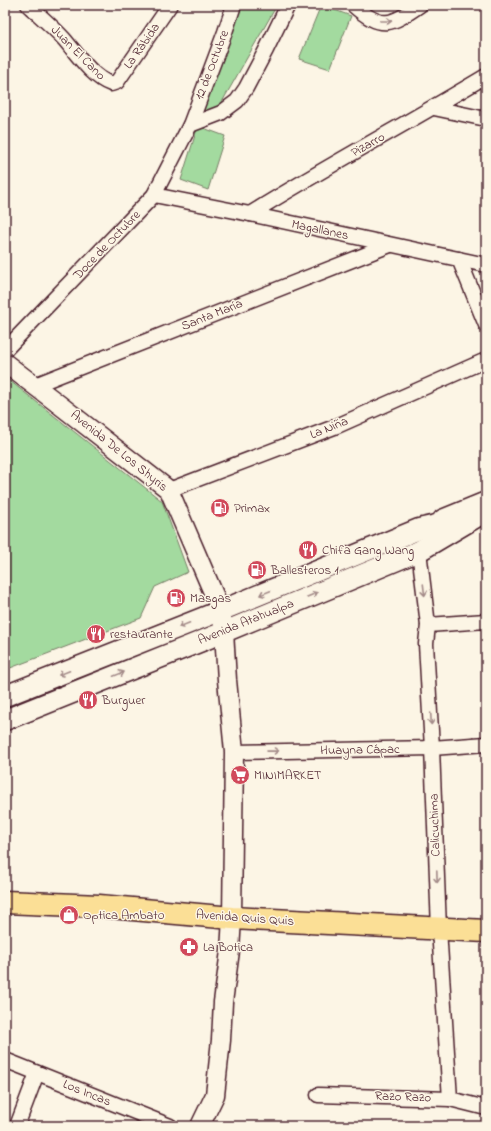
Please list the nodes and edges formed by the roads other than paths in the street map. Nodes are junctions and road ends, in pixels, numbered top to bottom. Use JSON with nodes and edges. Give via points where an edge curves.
{"nodes":[{"id":1,"x":28,"y":5,"type":"edge"},
{"id":2,"x":170,"y":5,"type":"edge"},
{"id":3,"x":234,"y":5,"type":"edge"},
{"id":4,"x":288,"y":5,"type":"edge"},
{"id":5,"x":353,"y":5,"type":"edge"},
{"id":6,"x":420,"y":5,"type":"edge"},
{"id":7,"x":486,"y":76,"type":"edge"},
{"id":8,"x":111,"y":84,"type":"joint"},
{"id":9,"x":434,"y":108,"type":"junction"},
{"id":10,"x":486,"y":119,"type":"edge"},
{"id":11,"x":190,"y":125,"type":"junction"},
{"id":12,"x":154,"y":196,"type":"junction"},
{"id":13,"x":250,"y":214,"type":"junction"},
{"id":14,"x":390,"y":245,"type":"junction"},
{"id":15,"x":459,"y":259,"type":"junction"},
{"id":16,"x":486,"y":265,"type":"edge"},
{"id":17,"x":486,"y":325,"type":"edge"},
{"id":18,"x":5,"y":350,"type":"edge"},
{"id":19,"x":486,"y":360,"type":"edge"},
{"id":20,"x":5,"y":363,"type":"edge"},
{"id":21,"x":35,"y":385,"type":"junction"},
{"id":22,"x":169,"y":490,"type":"junction"},
{"id":23,"x":484,"y":513,"type":"edge"},
{"id":24,"x":422,"y":542,"type":"junction"},
{"id":25,"x":221,"y":611,"type":"junction"},
{"id":26,"x":486,"y":620,"type":"edge"},
{"id":27,"x":428,"y":624,"type":"junction"},
{"id":28,"x":224,"y":632,"type":"junction"},
{"id":29,"x":5,"y":696,"type":"edge"},
{"id":30,"x":5,"y":720,"type":"edge"},
{"id":31,"x":486,"y":744,"type":"edge"},
{"id":32,"x":432,"y":748,"type":"junction"},
{"id":33,"x":234,"y":752,"type":"junction"},
{"id":34,"x":5,"y":902,"type":"edge"},
{"id":35,"x":232,"y":918,"type":"junction"},
{"id":36,"x":440,"y":928,"type":"junction"},
{"id":37,"x":486,"y":931,"type":"edge"},
{"id":38,"x":5,"y":1060,"type":"edge"},
{"id":39,"x":37,"y":1073,"type":"junction"},
{"id":40,"x":318,"y":1094,"type":"dead end"},
{"id":41,"x":450,"y":1099,"type":"junction"},
{"id":42,"x":486,"y":1108,"type":"edge"},
{"id":43,"x":17,"y":1126,"type":"edge"},
{"id":44,"x":170,"y":1126,"type":"edge"},
{"id":45,"x":200,"y":1126,"type":"edge"}],
"edges":[{"from":1,"to":8,"type":"street","name":"Juan El Cano","via":[[104,82]]},
{"from":2,"to":8,"type":"street","name":"La Rábida","via":[[117,82]]},
{"from":3,"to":11,"type":"street","name":"12 de Octubre"},
{"from":4,"to":11,"type":"street","via":[[237,101],[221,113]]},
{"from":5,"to":6,"type":"street","one_way":true,"via":[[363,14],[388,23]]},
{"from":7,"to":9,"type":"street","name":"Pizarro"},
{"from":9,"to":10,"type":"street"},
{"from":9,"to":13,"type":"street","name":"Pizarro"},
{"from":11,"to":12,"type":"street","name":"Doce de Octubre"},
{"from":12,"to":13,"type":"street","name":"Magallanes"},
{"from":12,"to":18,"type":"street","name":"Doce de Octubre"},
{"from":13,"to":14,"type":"street","name":"Magallanes"},
{"from":14,"to":15,"type":"street","name":"Magallanes"},
{"from":14,"to":21,"type":"street","name":"Santa María"},
{"from":15,"to":16,"type":"street","name":"Magallanes"},
{"from":15,"to":17,"type":"street"},
{"from":19,"to":22,"type":"street","name":"La Niña","via":[[337,426]]},
{"from":20,"to":21,"type":"street","name":"Avenida De Los Shyris"},
{"from":21,"to":22,"type":"street","name":"Avenida De Los Shyris"},
{"from":22,"to":25,"type":"street","name":"Avenida De Los Shyris"},
{"from":23,"to":24,"type":"main road"},
{"from":24,"to":25,"type":"main road","name":"Avenida Atahualpa","one_way":true},
{"from":24,"to":27,"type":"street","name":"Calicuchima","one_way":true},
{"from":28,"to":24,"type":"main road","name":"Avenida Atahualpa","one_way":true},
{"from":25,"to":28,"type":"street","name":"Avenida De Los Shyris"},
{"from":25,"to":29,"type":"main road","name":"Avenida Atahualpa","one_way":true},
{"from":26,"to":27,"type":"street"},
{"from":27,"to":32,"type":"street","name":"Calicuchima","one_way":true,"via":[[426,644]]},
{"from":30,"to":28,"type":"main road","name":"Avenida Atahualpa","one_way":true},
{"from":28,"to":33,"type":"street","name":"Avenida De Los Shyris"},
{"from":31,"to":32,"type":"street","name":"Huayna Cápac"},
{"from":33,"to":32,"type":"street","name":"Huayna Cápac","one_way":true},
{"from":32,"to":36,"type":"street","name":"Calicuchima","one_way":true},
{"from":33,"to":35,"type":"street","name":"Avenida De Los Shyris"},
{"from":34,"to":35,"type":"main road","name":"Avenida Quis Quis","via":[[99,906]]},
{"from":35,"to":36,"type":"main road","name":"Avenida Quis Quis"},
{"from":35,"to":45,"type":"street","name":"Avenida De Los Shyris","via":[[215,1095]]},
{"from":36,"to":37,"type":"main road","name":"Avenida Quis Quis"},
{"from":36,"to":41,"type":"street","name":"Calicuchima"},
{"from":38,"to":39,"type":"street","name":"Los Incas"},
{"from":39,"to":43,"type":"street"},
{"from":39,"to":44,"type":"street","name":"Los Incas"},
{"from":40,"to":41,"type":"street","name":"Razo Razo"},
{"from":41,"to":42,"type":"street","name":"Razo Razo"}]}
